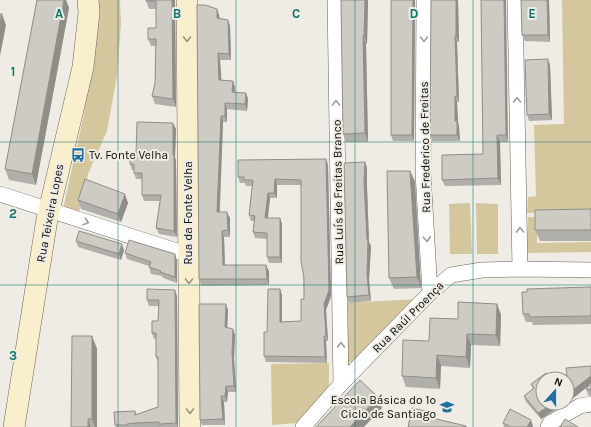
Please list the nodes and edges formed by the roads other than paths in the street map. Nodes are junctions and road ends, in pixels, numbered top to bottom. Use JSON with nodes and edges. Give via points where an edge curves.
{"nodes":[{"id":1,"x":88,"y":0,"type":"edge"},
{"id":2,"x":187,"y":0,"type":"edge"},
{"id":3,"x":334,"y":0,"type":"edge"},
{"id":4,"x":424,"y":0,"type":"edge"},
{"id":5,"x":515,"y":0,"type":"edge"},
{"id":6,"x":0,"y":194,"type":"edge"},
{"id":7,"x":49,"y":211,"type":"junction"},
{"id":8,"x":189,"y":255,"type":"junction"},
{"id":9,"x":520,"y":269,"type":"junction"},
{"id":10,"x":591,"y":270,"type":"edge"},
{"id":11,"x":430,"y":293,"type":"junction"},
{"id":12,"x":341,"y":384,"type":"junction"},
{"id":13,"x":591,"y":404,"type":"edge"},
{"id":14,"x":14,"y":427,"type":"edge"},
{"id":15,"x":190,"y":427,"type":"edge"},
{"id":16,"x":303,"y":427,"type":"edge"},
{"id":17,"x":548,"y":427,"type":"edge"}],
"edges":[{"from":1,"to":7,"type":"street","name":"Rua Teixeira Lopes","via":[[83,67]]},
{"from":2,"to":8,"type":"street","name":"Rua da Fonte Velha","one_way":true},
{"from":12,"to":3,"type":"street","name":"Rua Luís de Freitas Branco","one_way":true},
{"from":4,"to":11,"type":"street","name":"Rua Frederico de Freitas","one_way":true,"via":[[424,173]]},
{"from":9,"to":5,"type":"street","one_way":true},
{"from":6,"to":7,"type":"street"},
{"from":7,"to":8,"type":"street","one_way":true},
{"from":7,"to":14,"type":"street","name":"Rua Teixeira Lopes"},
{"from":8,"to":15,"type":"street","name":"Rua da Fonte Velha","one_way":true},
{"from":9,"to":10,"type":"street","name":"Rua Raúl Proença"},
{"from":9,"to":11,"type":"street","name":"Rua Raúl Proença","via":[[451,274]]},
{"from":11,"to":12,"type":"street","name":"Rua Raúl Proença"},
{"from":12,"to":16,"type":"street","name":"Rua Raúl Proença"},
{"from":13,"to":17,"type":"street","via":[[580,406],[550,423]]}]}
